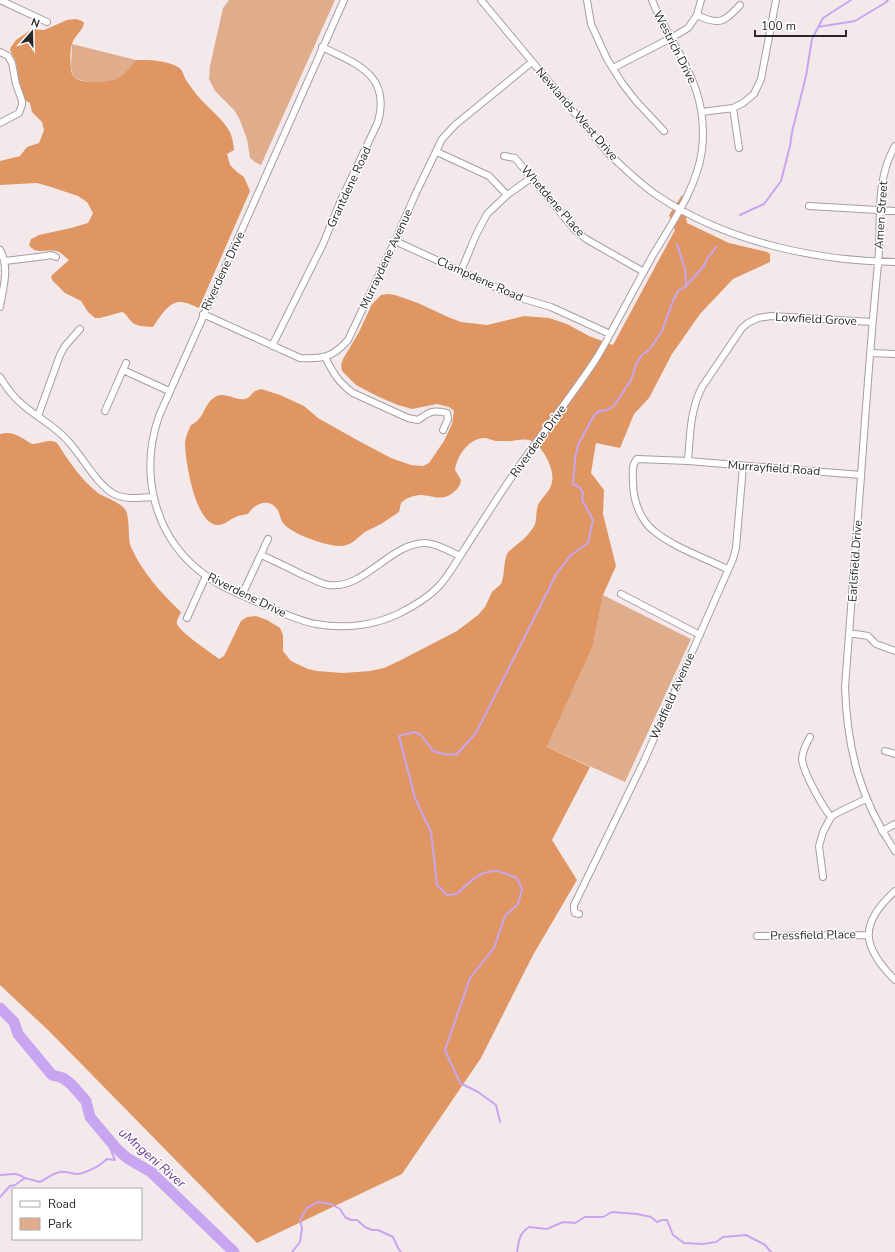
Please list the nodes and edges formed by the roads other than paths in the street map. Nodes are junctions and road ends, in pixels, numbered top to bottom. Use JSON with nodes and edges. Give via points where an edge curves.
{"nodes":[{"id":1,"x":0,"y":0,"type":"edge"},
{"id":2,"x":344,"y":0,"type":"edge"},
{"id":3,"x":481,"y":0,"type":"edge"},
{"id":4,"x":587,"y":0,"type":"edge"},
{"id":5,"x":652,"y":0,"type":"edge"},
{"id":6,"x":701,"y":0,"type":"edge"},
{"id":7,"x":776,"y":0,"type":"edge"},
{"id":8,"x":740,"y":5,"type":"dead end"},
{"id":9,"x":697,"y":16,"type":"junction"},
{"id":10,"x":47,"y":22,"type":"dead end"},
{"id":11,"x":671,"y":38,"type":"junction"},
{"id":12,"x":322,"y":47,"type":"junction"},
{"id":13,"x":0,"y":52,"type":"edge"},
{"id":14,"x":532,"y":62,"type":"junction"},
{"id":15,"x":613,"y":68,"type":"junction"},
{"id":16,"x":733,"y":108,"type":"junction"},
{"id":17,"x":702,"y":112,"type":"junction"},
{"id":18,"x":0,"y":123,"type":"edge"},
{"id":19,"x":664,"y":131,"type":"dead end"},
{"id":20,"x":895,"y":146,"type":"edge"},
{"id":21,"x":739,"y":148,"type":"dead end"},
{"id":22,"x":437,"y":152,"type":"junction"},
{"id":23,"x":504,"y":156,"type":"dead end"},
{"id":24,"x":531,"y":178,"type":"junction"},
{"id":25,"x":508,"y":195,"type":"junction"},
{"id":26,"x":808,"y":206,"type":"dead end"},
{"id":27,"x":679,"y":210,"type":"junction"},
{"id":28,"x":880,"y":211,"type":"junction"},
{"id":29,"x":895,"y":211,"type":"edge"},
{"id":30,"x":395,"y":241,"type":"junction"},
{"id":31,"x":0,"y":250,"type":"edge"},
{"id":32,"x":56,"y":257,"type":"dead end"},
{"id":33,"x":5,"y":261,"type":"junction"},
{"id":34,"x":878,"y":262,"type":"junction"},
{"id":35,"x":895,"y":262,"type":"edge"},
{"id":36,"x":461,"y":271,"type":"junction"},
{"id":37,"x":644,"y":272,"type":"junction"},
{"id":38,"x":0,"y":308,"type":"edge"},
{"id":39,"x":203,"y":314,"type":"junction"},
{"id":40,"x":872,"y":322,"type":"junction"},
{"id":41,"x":80,"y":329,"type":"dead end"},
{"id":42,"x":610,"y":334,"type":"junction"},
{"id":43,"x":272,"y":346,"type":"junction"},
{"id":44,"x":870,"y":353,"type":"junction"},
{"id":45,"x":895,"y":354,"type":"edge"},
{"id":46,"x":326,"y":357,"type":"junction"},
{"id":47,"x":126,"y":363,"type":"dead end"},
{"id":48,"x":123,"y":370,"type":"junction"},
{"id":49,"x":0,"y":377,"type":"edge"},
{"id":50,"x":169,"y":391,"type":"junction"},
{"id":51,"x":104,"y":411,"type":"dead end"},
{"id":52,"x":38,"y":416,"type":"junction"},
{"id":53,"x":443,"y":430,"type":"dead end"},
{"id":54,"x":688,"y":461,"type":"junction"},
{"id":55,"x":743,"y":466,"type":"junction"},
{"id":56,"x":861,"y":475,"type":"junction"},
{"id":57,"x":153,"y":497,"type":"junction"},
{"id":58,"x":268,"y":539,"type":"dead end"},
{"id":59,"x":261,"y":555,"type":"junction"},
{"id":60,"x":460,"y":556,"type":"junction"},
{"id":61,"x":727,"y":569,"type":"junction"},
{"id":62,"x":206,"y":576,"type":"junction"},
{"id":63,"x":621,"y":594,"type":"dead end"},
{"id":64,"x":242,"y":595,"type":"junction"},
{"id":65,"x":187,"y":618,"type":"dead end"},
{"id":66,"x":849,"y":633,"type":"junction"},
{"id":67,"x":700,"y":635,"type":"junction"},
{"id":68,"x":895,"y":651,"type":"edge"},
{"id":69,"x":810,"y":737,"type":"dead end"},
{"id":70,"x":885,"y":751,"type":"dead end"},
{"id":71,"x":895,"y":754,"type":"edge"},
{"id":72,"x":866,"y":799,"type":"junction"},
{"id":73,"x":831,"y":817,"type":"junction"},
{"id":74,"x":895,"y":824,"type":"edge"},
{"id":75,"x":882,"y":831,"type":"junction"},
{"id":76,"x":895,"y":851,"type":"edge"},
{"id":77,"x":823,"y":877,"type":"dead end"},
{"id":78,"x":895,"y":891,"type":"edge"},
{"id":79,"x":579,"y":914,"type":"dead end"},
{"id":80,"x":868,"y":935,"type":"junction"},
{"id":81,"x":757,"y":936,"type":"dead end"},
{"id":82,"x":895,"y":980,"type":"edge"}],
"edges":[{"from":1,"to":10,"type":"street"},
{"from":2,"to":12,"type":"street","name":"Riverdene Drive"},
{"from":3,"to":14,"type":"street","name":"Newlands West Drive"},
{"from":4,"to":15,"type":"street","via":[[591,24]]},
{"from":5,"to":11,"type":"street","name":"Westrich Drive"},
{"from":6,"to":9,"type":"street"},
{"from":7,"to":16,"type":"street","via":[[758,87],[743,103]]},
{"from":8,"to":9,"type":"street","via":[[729,17],[720,22]]},
{"from":9,"to":11,"type":"street","via":[[688,28]]},
{"from":11,"to":15,"type":"street"},
{"from":11,"to":17,"type":"street","name":"Westrich Drive","via":[[693,79]]},
{"from":12,"to":39,"type":"street","name":"Riverdene Drive"},
{"from":12,"to":43,"type":"street","name":"Grantdene Road","via":[[362,67],[371,75],[379,89],[380,114],[323,244]]},
{"from":13,"to":18,"type":"street","via":[[8,56],[12,63],[22,100],[19,113]]},
{"from":14,"to":22,"type":"street","name":"Murraydene Avenue","via":[[455,125],[442,139]]},
{"from":14,"to":27,"type":"street","name":"Newlands West Drive","via":[[608,153],[630,174]]},
{"from":15,"to":19,"type":"street","via":[[631,95]]},
{"from":16,"to":17,"type":"street"},
{"from":16,"to":21,"type":"street"},
{"from":17,"to":27,"type":"street","name":"Westrich Drive","via":[[703,138],[700,160],[691,187]]},
{"from":20,"to":28,"type":"street","name":"Amen Street","via":[[886,167]]},
{"from":22,"to":25,"type":"street","via":[[489,176]]},
{"from":22,"to":30,"type":"street","name":"Murraydene Avenue"},
{"from":23,"to":24,"type":"street","name":"Whetdene Place","via":[[515,158]]},
{"from":24,"to":25,"type":"street"},
{"from":24,"to":37,"type":"street","name":"Whetdene Place","via":[[586,239]]},
{"from":25,"to":36,"type":"street","via":[[487,214]]},
{"from":26,"to":28,"type":"street"},
{"from":27,"to":34,"type":"street","name":"Newlands West Drive","via":[[709,225],[747,239],[820,255]]},
{"from":27,"to":37,"type":"street","name":"Riverdene Drive"},
{"from":28,"to":29,"type":"street"},
{"from":28,"to":34,"type":"street","name":"Amen Street"},
{"from":30,"to":36,"type":"street","name":"Clampdene Road"},
{"from":30,"to":46,"type":"street","name":"Murraydene Avenue","via":[[348,340],[339,350]]},
{"from":31,"to":33,"type":"street"},
{"from":32,"to":33,"type":"street"},
{"from":33,"to":38,"type":"street"},
{"from":34,"to":35,"type":"street","name":"Newlands West Drive"},
{"from":34,"to":40,"type":"street","name":"Earlsfield Drive"},
{"from":36,"to":42,"type":"street","name":"Clampdene Road","via":[[517,297],[551,306]]},
{"from":37,"to":42,"type":"street","name":"Riverdene Drive"},
{"from":39,"to":43,"type":"street","name":"Murraydene Avenue"},
{"from":39,"to":50,"type":"street","name":"Riverdene Drive"},
{"from":40,"to":44,"type":"street","name":"Earlsfield Drive"},
{"from":40,"to":54,"type":"street","name":"Lowfield Grove","via":[[772,316],[758,318],[744,326],[696,398]]},
{"from":41,"to":52,"type":"street","via":[[60,355]]},
{"from":42,"to":60,"type":"street","name":"Riverdene Drive","via":[[596,360],[513,474]]},
{"from":43,"to":46,"type":"street","name":"Murraydene Avenue","via":[[300,358]]},
{"from":44,"to":45,"type":"street"},
{"from":44,"to":56,"type":"street","name":"Earlsfield Drive"},
{"from":46,"to":53,"type":"street","via":[[334,375],[348,390],[408,418],[418,420],[434,411],[446,413],[448,419]]},
{"from":47,"to":48,"type":"street"},
{"from":48,"to":50,"type":"street"},
{"from":48,"to":51,"type":"street"},
{"from":49,"to":52,"type":"street","via":[[16,399]]},
{"from":50,"to":57,"type":"street","name":"Riverdene Drive","via":[[158,416],[150,452]]},
{"from":52,"to":57,"type":"street","via":[[65,438],[100,483],[114,494],[134,499]]},
{"from":54,"to":55,"type":"street","name":"Murrayfield Road"},
{"from":54,"to":61,"type":"street","name":"Murrayfield Road","via":[[641,458],[635,460],[633,492],[641,515],[654,531],[672,543]]},
{"from":55,"to":56,"type":"street","name":"Murrayfield Road"},
{"from":55,"to":61,"type":"street","name":"Wadfield Avenue","via":[[736,548]]},
{"from":56,"to":66,"type":"street","name":"Earlsfield Drive"},
{"from":57,"to":62,"type":"street","name":"Riverdene Drive","via":[[162,525],[177,547]]},
{"from":58,"to":59,"type":"street"},
{"from":59,"to":60,"type":"street","via":[[329,585],[356,580],[414,544],[437,545]]},
{"from":59,"to":64,"type":"street"},
{"from":60,"to":64,"type":"street","name":"Riverdene Drive","via":[[438,588],[421,601],[398,614],[358,625],[317,625],[284,614]]},
{"from":61,"to":67,"type":"street","name":"Wadfield Avenue"},
{"from":62,"to":64,"type":"street","name":"Riverdene Drive"},
{"from":62,"to":65,"type":"street"},
{"from":63,"to":67,"type":"street"},
{"from":66,"to":68,"type":"street","via":[[868,636],[876,644]]},
{"from":66,"to":72,"type":"street","name":"Earlsfield Drive","via":[[845,687],[848,733]]},
{"from":67,"to":79,"type":"street","name":"Wadfield Avenue","via":[[644,761],[574,905],[575,913]]},
{"from":69,"to":73,"type":"street","via":[[803,753],[804,770]]},
{"from":70,"to":71,"type":"street"},
{"from":72,"to":73,"type":"street"},
{"from":72,"to":75,"type":"street","name":"Earlsfield Drive"},
{"from":73,"to":77,"type":"street","via":[[819,846]]},
{"from":74,"to":75,"type":"street"},
{"from":75,"to":76,"type":"street","name":"Earlsfield Drive"},
{"from":78,"to":80,"type":"street","via":[[879,908],[871,922]]},
{"from":80,"to":81,"type":"street","name":"Pressfield Place"},
{"from":80,"to":82,"type":"street","via":[[878,962]]}]}
